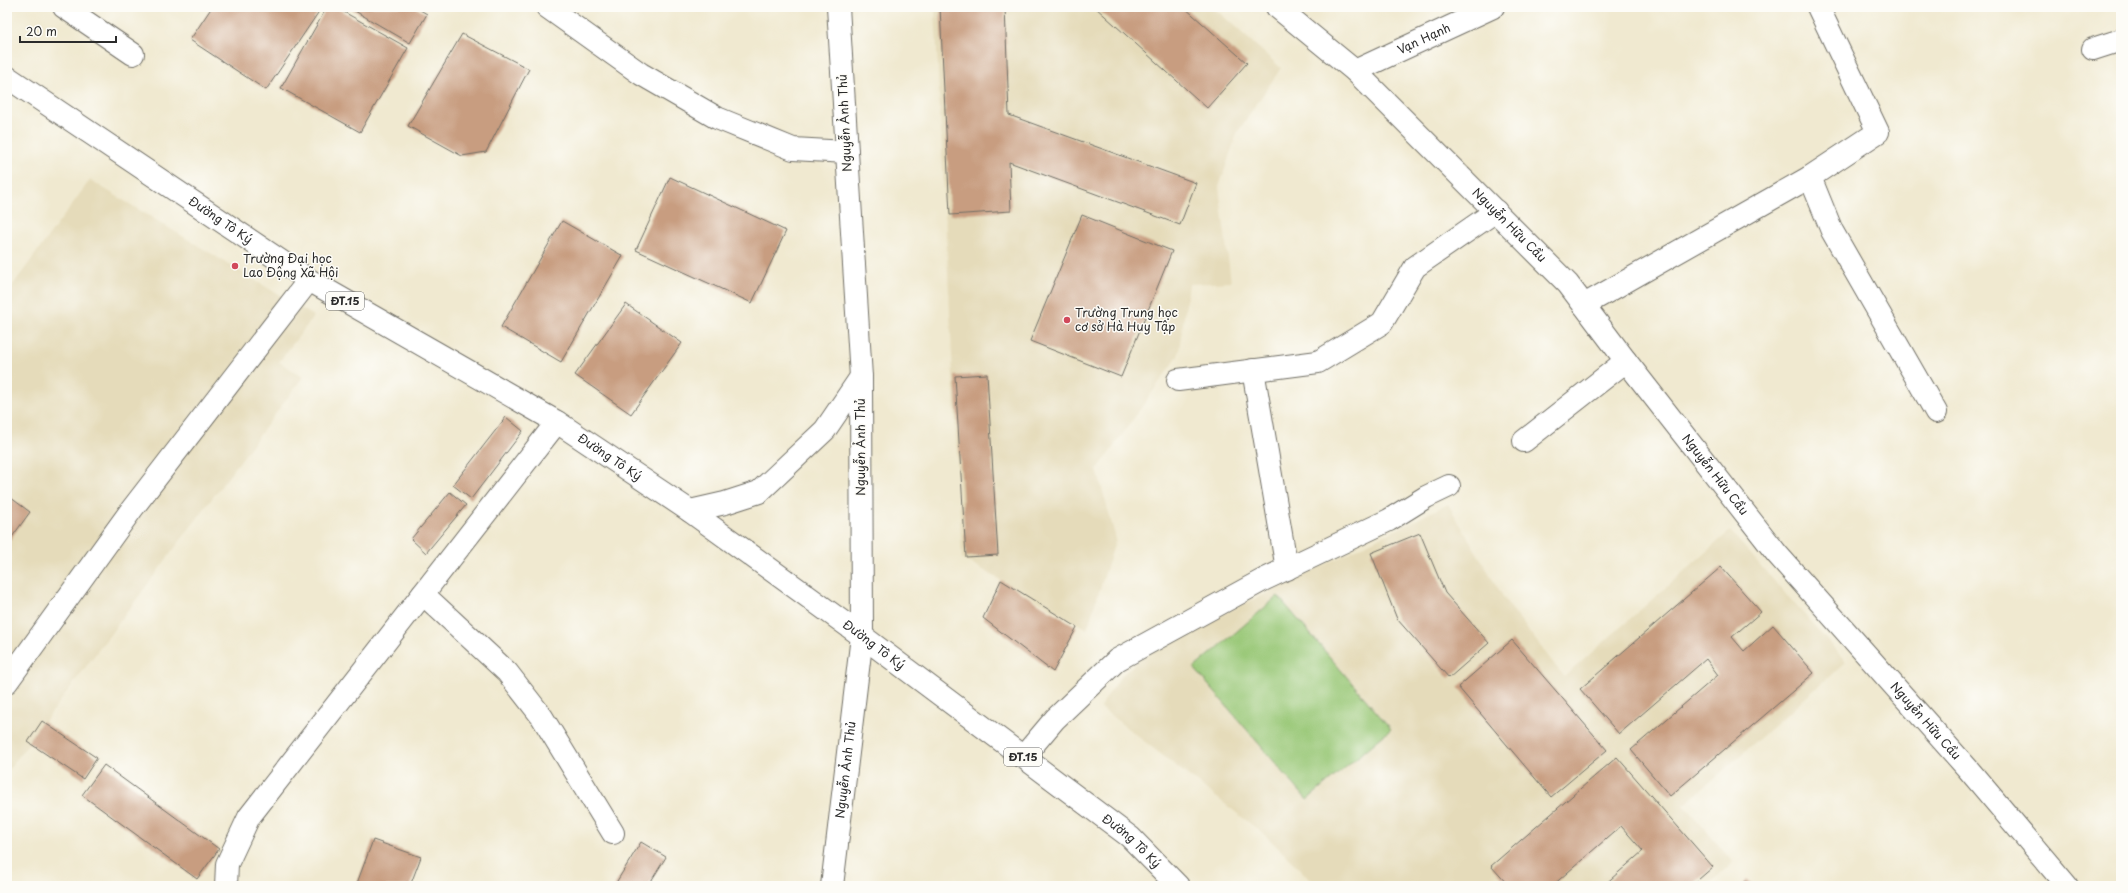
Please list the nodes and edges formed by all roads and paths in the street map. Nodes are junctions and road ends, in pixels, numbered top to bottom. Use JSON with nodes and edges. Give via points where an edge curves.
{"nodes":[{"id":1,"x":64,"y":7,"type":"edge"},
{"id":2,"x":547,"y":7,"type":"edge"},
{"id":3,"x":838,"y":7,"type":"edge"},
{"id":4,"x":1277,"y":7,"type":"edge"},
{"id":5,"x":1493,"y":7,"type":"edge"},
{"id":6,"x":1818,"y":7,"type":"edge"},
{"id":7,"x":2121,"y":40,"type":"edge"},
{"id":8,"x":2093,"y":49,"type":"dead end"},
{"id":9,"x":133,"y":54,"type":"dead end"},
{"id":10,"x":1355,"y":71,"type":"junction"},
{"id":11,"x":7,"y":78,"type":"edge"},
{"id":12,"x":847,"y":152,"type":"junction"},
{"id":13,"x":1810,"y":177,"type":"junction"},
{"id":14,"x":1496,"y":211,"type":"junction"},
{"id":15,"x":308,"y":280,"type":"junction"},
{"id":16,"x":1584,"y":305,"type":"junction"},
{"id":17,"x":1626,"y":362,"type":"junction"},
{"id":18,"x":1253,"y":370,"type":"junction"},
{"id":19,"x":861,"y":377,"type":"junction"},
{"id":20,"x":1178,"y":380,"type":"dead end"},
{"id":21,"x":1936,"y":412,"type":"dead end"},
{"id":22,"x":557,"y":422,"type":"junction"},
{"id":23,"x":1524,"y":441,"type":"dead end"},
{"id":24,"x":1449,"y":486,"type":"dead end"},
{"id":25,"x":690,"y":511,"type":"junction"},
{"id":26,"x":1287,"y":569,"type":"junction"},
{"id":27,"x":423,"y":594,"type":"junction"},
{"id":28,"x":862,"y":636,"type":"junction"},
{"id":29,"x":7,"y":682,"type":"edge"},
{"id":30,"x":1023,"y":757,"type":"junction"},
{"id":31,"x":613,"y":833,"type":"dead end"},
{"id":32,"x":226,"y":886,"type":"edge"},
{"id":33,"x":832,"y":886,"type":"edge"},
{"id":34,"x":1178,"y":886,"type":"edge"},
{"id":35,"x":2067,"y":886,"type":"edge"}],
"edges":[{"from":1,"to":9,"type":"street"},
{"from":2,"to":12,"type":"street","via":[[640,74],[717,118],[793,149]]},
{"from":3,"to":12,"type":"street","name":"Nguyễn Ảnh Thủ"},
{"from":4,"to":10,"type":"street","name":"Nguyễn Hữu Cầu"},
{"from":5,"to":10,"type":"street","name":"Vạn Hạnh"},
{"from":6,"to":13,"type":"street","via":[[1878,132]]},
{"from":7,"to":8,"type":"street"},
{"from":10,"to":14,"type":"street","name":"Nguyễn Hữu Cầu"},
{"from":11,"to":15,"type":"street","name":"Đường Tô Ký","number":"ĐT.15"},
{"from":12,"to":19,"type":"street","name":"Nguyễn Ảnh Thủ"},
{"from":13,"to":16,"type":"street"},
{"from":13,"to":21,"type":"street","via":[[1832,231]]},
{"from":14,"to":16,"type":"street","name":"Nguyễn Hữu Cầu","via":[[1568,284]]},
{"from":14,"to":18,"type":"street","via":[[1415,267],[1382,322],[1318,362]]},
{"from":15,"to":22,"type":"street","name":"Đường Tô Ký","number":"ĐT.15"},
{"from":15,"to":29,"type":"street","via":[[132,509]]},
{"from":16,"to":17,"type":"street","name":"Nguyễn Hữu Cầu"},
{"from":17,"to":23,"type":"street"},
{"from":17,"to":35,"type":"street","name":"Nguyễn Hữu Cầu","via":[[1776,554],[1968,769]]},
{"from":18,"to":20,"type":"street"},
{"from":18,"to":26,"type":"street"},
{"from":19,"to":25,"type":"street","via":[[825,430],[759,492]]},
{"from":19,"to":28,"type":"street","name":"Nguyễn Ảnh Thủ"},
{"from":22,"to":25,"type":"street","name":"Đường Tô Ký","number":"ĐT.15"},
{"from":22,"to":27,"type":"street"},
{"from":24,"to":26,"type":"street","via":[[1426,496],[1389,520]]},
{"from":25,"to":28,"type":"street","name":"Đường Tô Ký","number":"ĐT.15"},
{"from":26,"to":30,"type":"street","via":[[1117,660],[1055,719]]},
{"from":27,"to":31,"type":"street","via":[[508,672],[542,717]]},
{"from":27,"to":32,"type":"street","via":[[249,817],[227,864]]},
{"from":28,"to":30,"type":"street","name":"Đường Tô Ký","number":"ĐT.15"},
{"from":28,"to":33,"type":"street","name":"Nguyễn Ảnh Thủ"},
{"from":30,"to":34,"type":"street","name":"Đường Tô Ký","number":"ĐT.15","via":[[1130,838]]}]}
